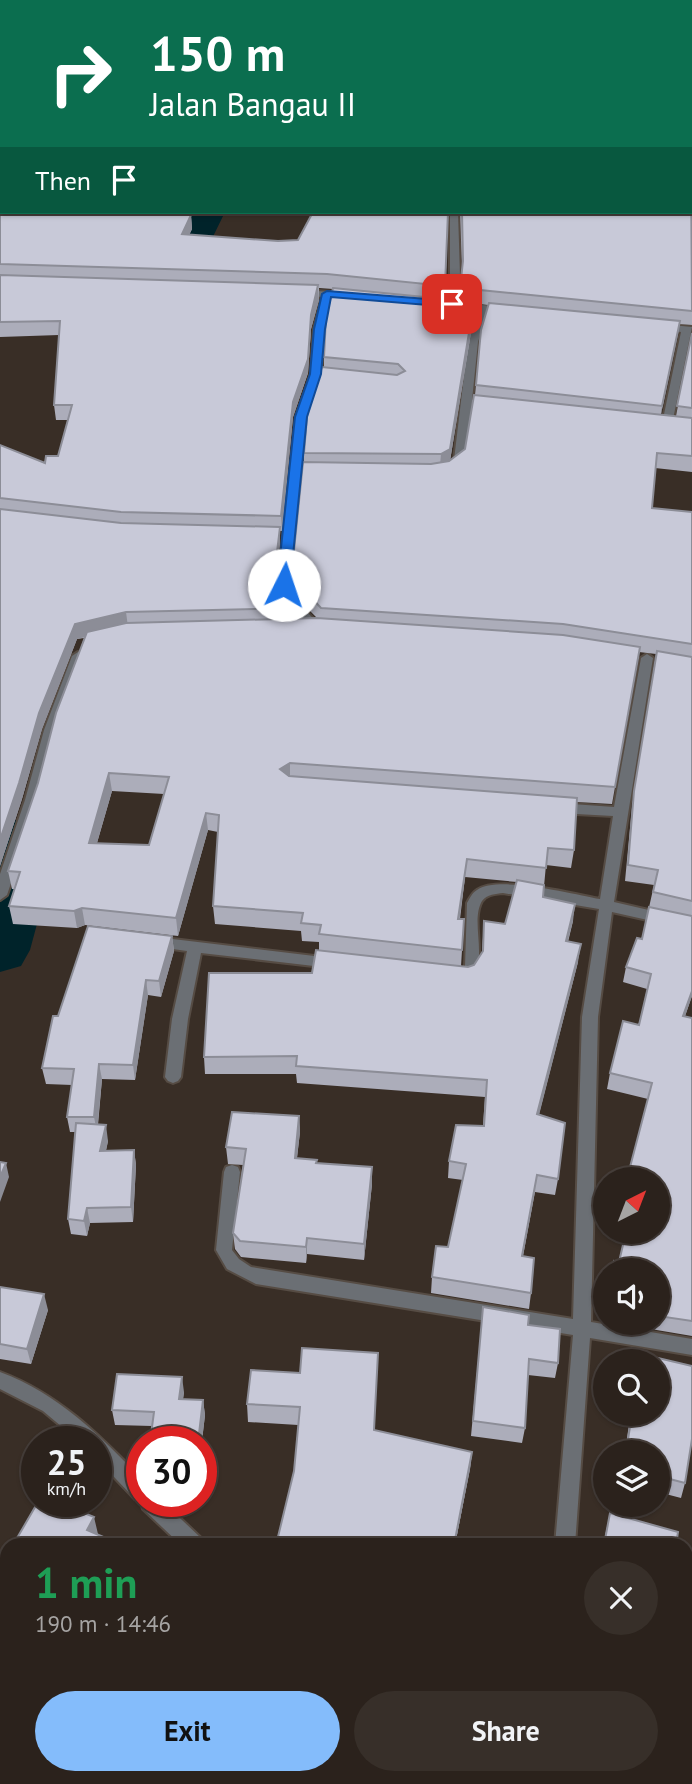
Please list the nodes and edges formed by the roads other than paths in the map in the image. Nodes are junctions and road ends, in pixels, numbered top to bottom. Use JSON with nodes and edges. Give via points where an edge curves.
{"nodes":[{"id":1,"x":454,"y":214,"type":"edge"},
{"id":2,"x":288,"y":292,"type":"edge"},
{"id":3,"x":327,"y":294,"type":"junction"},
{"id":4,"x":354,"y":296,"type":"edge"},
{"id":5,"x":438,"y":303,"type":"edge"},
{"id":6,"x":452,"y":304,"type":"junction"},
{"id":7,"x":483,"y":307,"type":"junction"},
{"id":8,"x":523,"y":312,"type":"edge"},
{"id":9,"x":645,"y":325,"type":"edge"},
{"id":10,"x":689,"y":330,"type":"edge"},
{"id":11,"x":467,"y":403,"type":"junction"},
{"id":12,"x":507,"y":407,"type":"edge"},
{"id":13,"x":654,"y":423,"type":"edge"},
{"id":14,"x":667,"y":424,"type":"junction"},
{"id":15,"x":680,"y":426,"type":"edge"},
{"id":16,"x":295,"y":471,"type":"junction"},
{"id":17,"x":335,"y":471,"type":"edge"},
{"id":18,"x":443,"y":472,"type":"edge"},
{"id":19,"x":273,"y":537,"type":"edge"},
{"id":20,"x":287,"y":537,"type":"junction"},
{"id":21,"x":317,"y":629,"type":"junction"},
{"id":22,"x":303,"y":630,"type":"edge"},
{"id":23,"x":330,"y":630,"type":"edge"},
{"id":24,"x":82,"y":645,"type":"edge"},
{"id":25,"x":647,"y":658,"type":"dead end"},
{"id":26,"x":537,"y":806,"type":"edge"},
{"id":27,"x":620,"y":813,"type":"junction"},
{"id":28,"x":0,"y":895,"type":"edge"},
{"id":29,"x":606,"y":905,"type":"junction"},
{"id":30,"x":692,"y":925,"type":"edge"},
{"id":31,"x":140,"y":940,"type":"edge"},
{"id":32,"x":195,"y":947,"type":"junction"},
{"id":33,"x":341,"y":964,"type":"edge"},
{"id":34,"x":447,"y":976,"type":"edge"},
{"id":35,"x":173,"y":1077,"type":"dead end"},
{"id":36,"x":232,"y":1172,"type":"dead end"},
{"id":37,"x":582,"y":1327,"type":"junction"},
{"id":38,"x":692,"y":1347,"type":"edge"},
{"id":39,"x":0,"y":1380,"type":"edge"},
{"id":40,"x":74,"y":1426,"type":"edge"},
{"id":41,"x":112,"y":1461,"type":"edge"},
{"id":42,"x":126,"y":1476,"type":"edge"},
{"id":43,"x":165,"y":1517,"type":"edge"},
{"id":44,"x":187,"y":1538,"type":"edge"},
{"id":45,"x":566,"y":1538,"type":"edge"}],
"edges":[{"from":1,"to":6,"type":"street"},
{"from":2,"to":3,"type":"street"},
{"from":3,"to":4,"type":"street"},
{"from":3,"to":16,"type":"street","via":[[319,329],[322,375],[301,417]]},
{"from":5,"to":6,"type":"street"},
{"from":6,"to":7,"type":"street"},
{"from":7,"to":8,"type":"street"},
{"from":7,"to":11,"type":"street","via":[[473,342]]},
{"from":9,"to":10,"type":"street"},
{"from":10,"to":14,"type":"street"},
{"from":11,"to":12,"type":"street"},
{"from":11,"to":18,"type":"street","via":[[459,461]]},
{"from":13,"to":14,"type":"street"},
{"from":14,"to":15,"type":"street"},
{"from":16,"to":17,"type":"street"},
{"from":16,"to":20,"type":"street"},
{"from":19,"to":20,"type":"street"},
{"from":20,"to":21,"type":"street","via":[[286,597]]},
{"from":21,"to":22,"type":"street"},
{"from":21,"to":23,"type":"street"},
{"from":24,"to":28,"type":"street","via":[[50,730]]},
{"from":25,"to":27,"type":"street"},
{"from":26,"to":27,"type":"street"},
{"from":27,"to":29,"type":"street"},
{"from":29,"to":30,"type":"street"},
{"from":29,"to":34,"type":"street","via":[[503,888],[483,892],[474,902],[472,971],[467,976]]},
{"from":29,"to":37,"type":"street","via":[[590,1017]]},
{"from":31,"to":32,"type":"street"},
{"from":32,"to":33,"type":"street"},
{"from":32,"to":35,"type":"street"},
{"from":36,"to":37,"type":"street","via":[[223,1250],[238,1269],[405,1302]]},
{"from":37,"to":38,"type":"street"},
{"from":37,"to":45,"type":"street"},
{"from":39,"to":40,"type":"street","via":[[49,1405]]},
{"from":41,"to":42,"type":"street"},
{"from":43,"to":44,"type":"street"}]}
